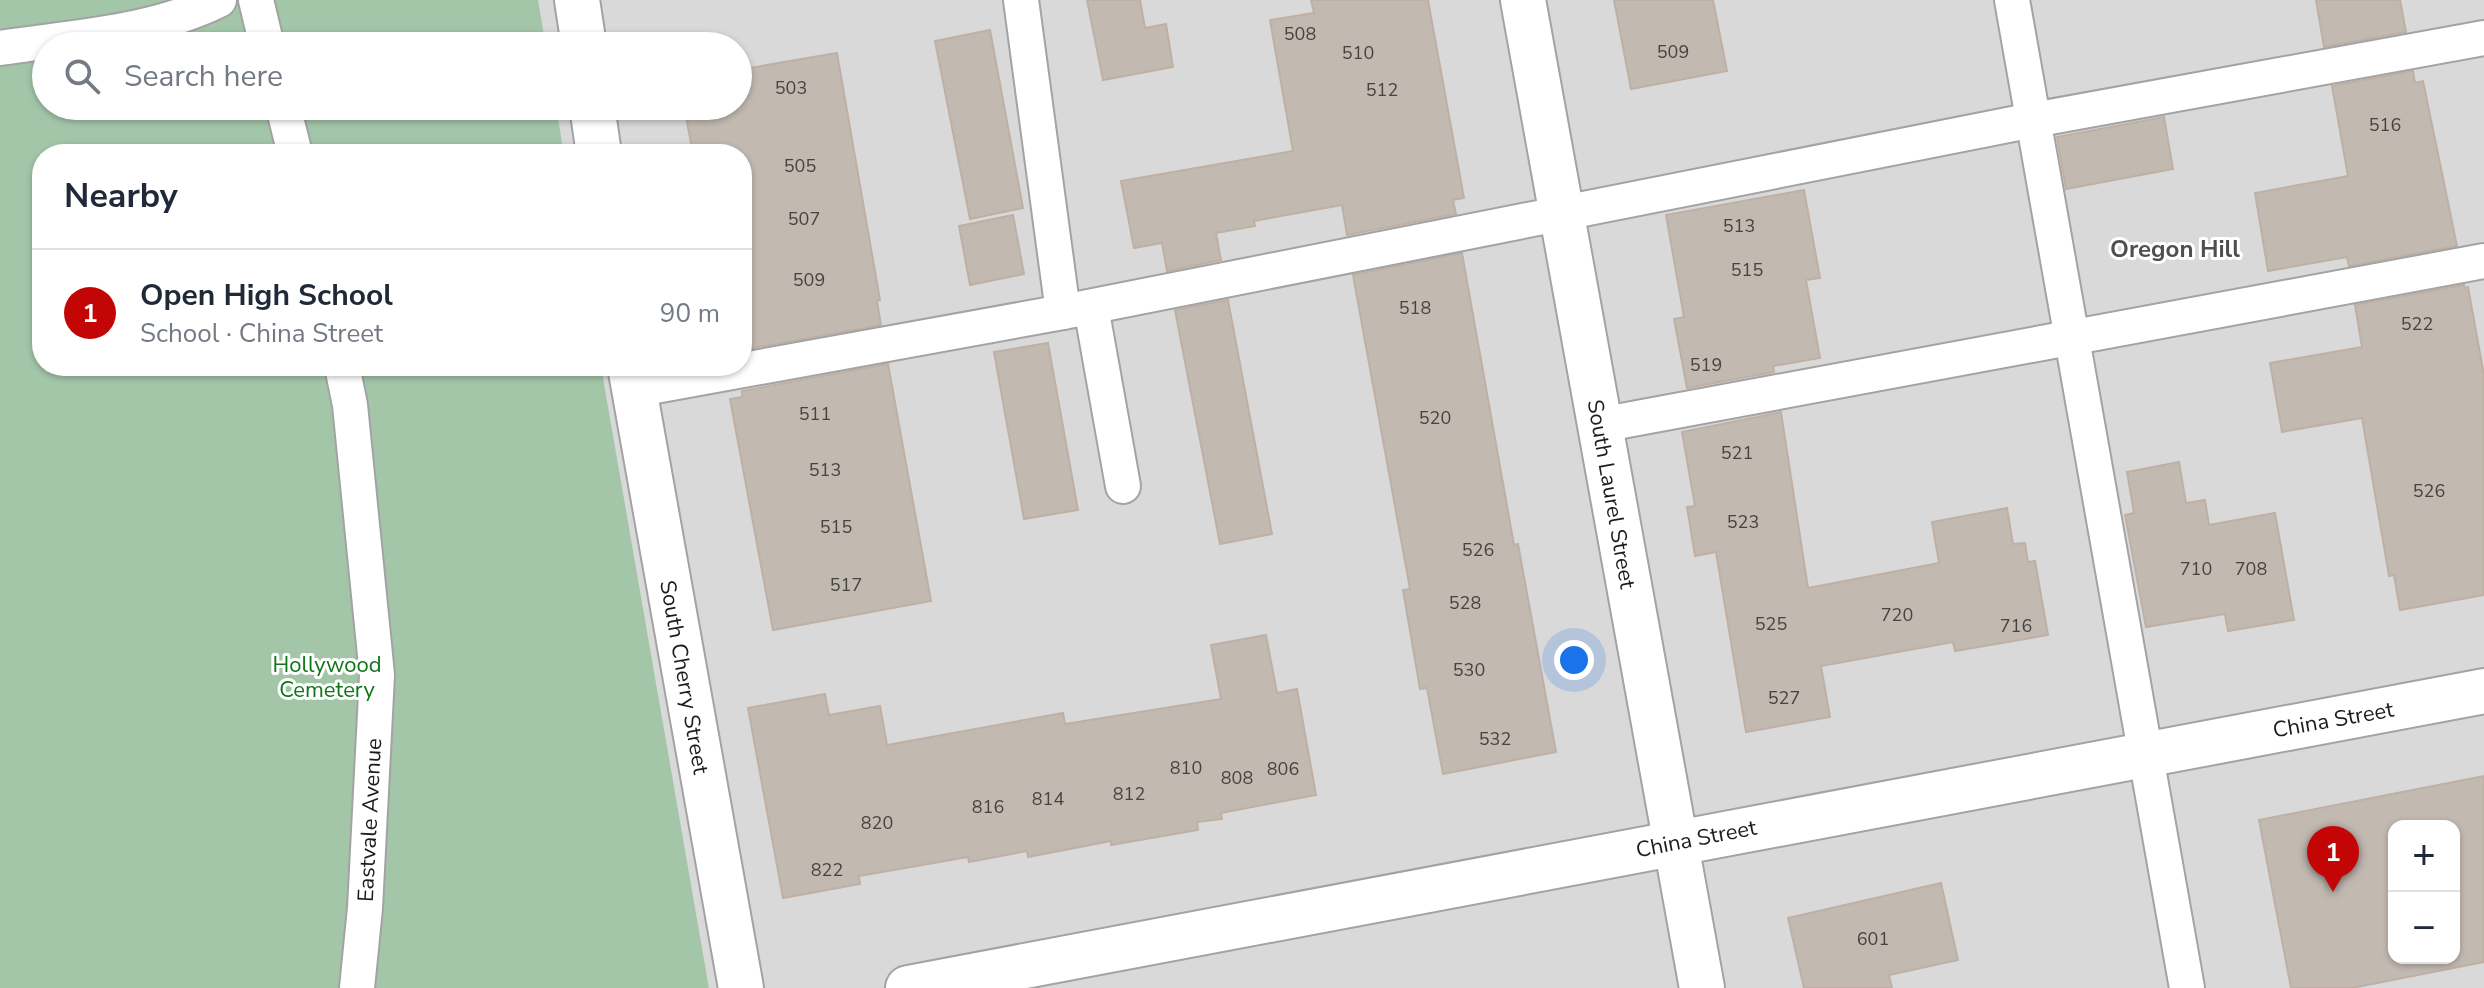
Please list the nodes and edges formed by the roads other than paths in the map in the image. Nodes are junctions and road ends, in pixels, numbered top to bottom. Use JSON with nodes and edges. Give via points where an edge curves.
{"nodes":[{"id":1,"x":219,"y":0,"type":"edge"},
{"id":2,"x":256,"y":0,"type":"edge"},
{"id":3,"x":577,"y":0,"type":"edge"},
{"id":4,"x":1021,"y":0,"type":"edge"},
{"id":5,"x":1523,"y":0,"type":"edge"},
{"id":6,"x":2012,"y":0,"type":"edge"},
{"id":7,"x":104,"y":32,"type":"edge"},
{"id":8,"x":264,"y":32,"type":"edge"},
{"id":9,"x":582,"y":32,"type":"edge"},
{"id":10,"x":2484,"y":38,"type":"edge"},
{"id":11,"x":32,"y":43,"type":"edge"},
{"id":12,"x":0,"y":48,"type":"edge"},
{"id":13,"x":286,"y":120,"type":"edge"},
{"id":14,"x":594,"y":120,"type":"edge"},
{"id":15,"x":2033,"y":120,"type":"junction"},
{"id":16,"x":292,"y":144,"type":"edge"},
{"id":17,"x":598,"y":144,"type":"edge"},
{"id":18,"x":1562,"y":212,"type":"junction"},
{"id":19,"x":2484,"y":261,"type":"edge"},
{"id":20,"x":1077,"y":310,"type":"junction"},
{"id":21,"x":2071,"y":338,"type":"junction"},
{"id":22,"x":752,"y":360,"type":"edge"},
{"id":23,"x":344,"y":376,"type":"edge"},
{"id":24,"x":632,"y":378,"type":"edge"},
{"id":25,"x":1600,"y":425,"type":"junction"},
{"id":26,"x":1123,"y":486,"type":"dead end"},
{"id":27,"x":2484,"y":691,"type":"edge"},
{"id":28,"x":2144,"y":754,"type":"junction"},
{"id":29,"x":1675,"y":842,"type":"junction"},
{"id":30,"x":357,"y":988,"type":"edge"},
{"id":31,"x":741,"y":988,"type":"edge"},
{"id":32,"x":908,"y":988,"type":"edge"},
{"id":33,"x":1702,"y":988,"type":"edge"},
{"id":34,"x":2187,"y":988,"type":"edge"}],
"edges":[{"from":1,"to":7,"type":"lane","via":[[163,23]]},
{"from":2,"to":8,"type":"lane"},
{"from":3,"to":9,"type":"street"},
{"from":4,"to":20,"type":"lane"},
{"from":5,"to":18,"type":"street","name":"South Laurel Street"},
{"from":6,"to":15,"type":"lane"},
{"from":10,"to":15,"type":"lane"},
{"from":11,"to":12,"type":"lane"},
{"from":13,"to":16,"type":"lane"},
{"from":14,"to":17,"type":"street"},
{"from":15,"to":18,"type":"lane"},
{"from":15,"to":21,"type":"lane"},
{"from":18,"to":20,"type":"lane"},
{"from":18,"to":25,"type":"street","name":"South Laurel Street"},
{"from":19,"to":21,"type":"lane"},
{"from":20,"to":22,"type":"lane"},
{"from":20,"to":26,"type":"lane"},
{"from":21,"to":25,"type":"lane"},
{"from":21,"to":28,"type":"lane"},
{"from":23,"to":30,"type":"lane","name":"Eastvale Avenue","via":[[377,675]]},
{"from":24,"to":31,"type":"street","name":"South Cherry Street"},
{"from":25,"to":29,"type":"street","name":"South Laurel Street"},
{"from":27,"to":28,"type":"street","name":"China Street"},
{"from":28,"to":29,"type":"street","name":"China Street"},
{"from":28,"to":34,"type":"lane"},
{"from":29,"to":32,"type":"street","name":"China Street"},
{"from":29,"to":33,"type":"street","name":"South Laurel Street"}]}
